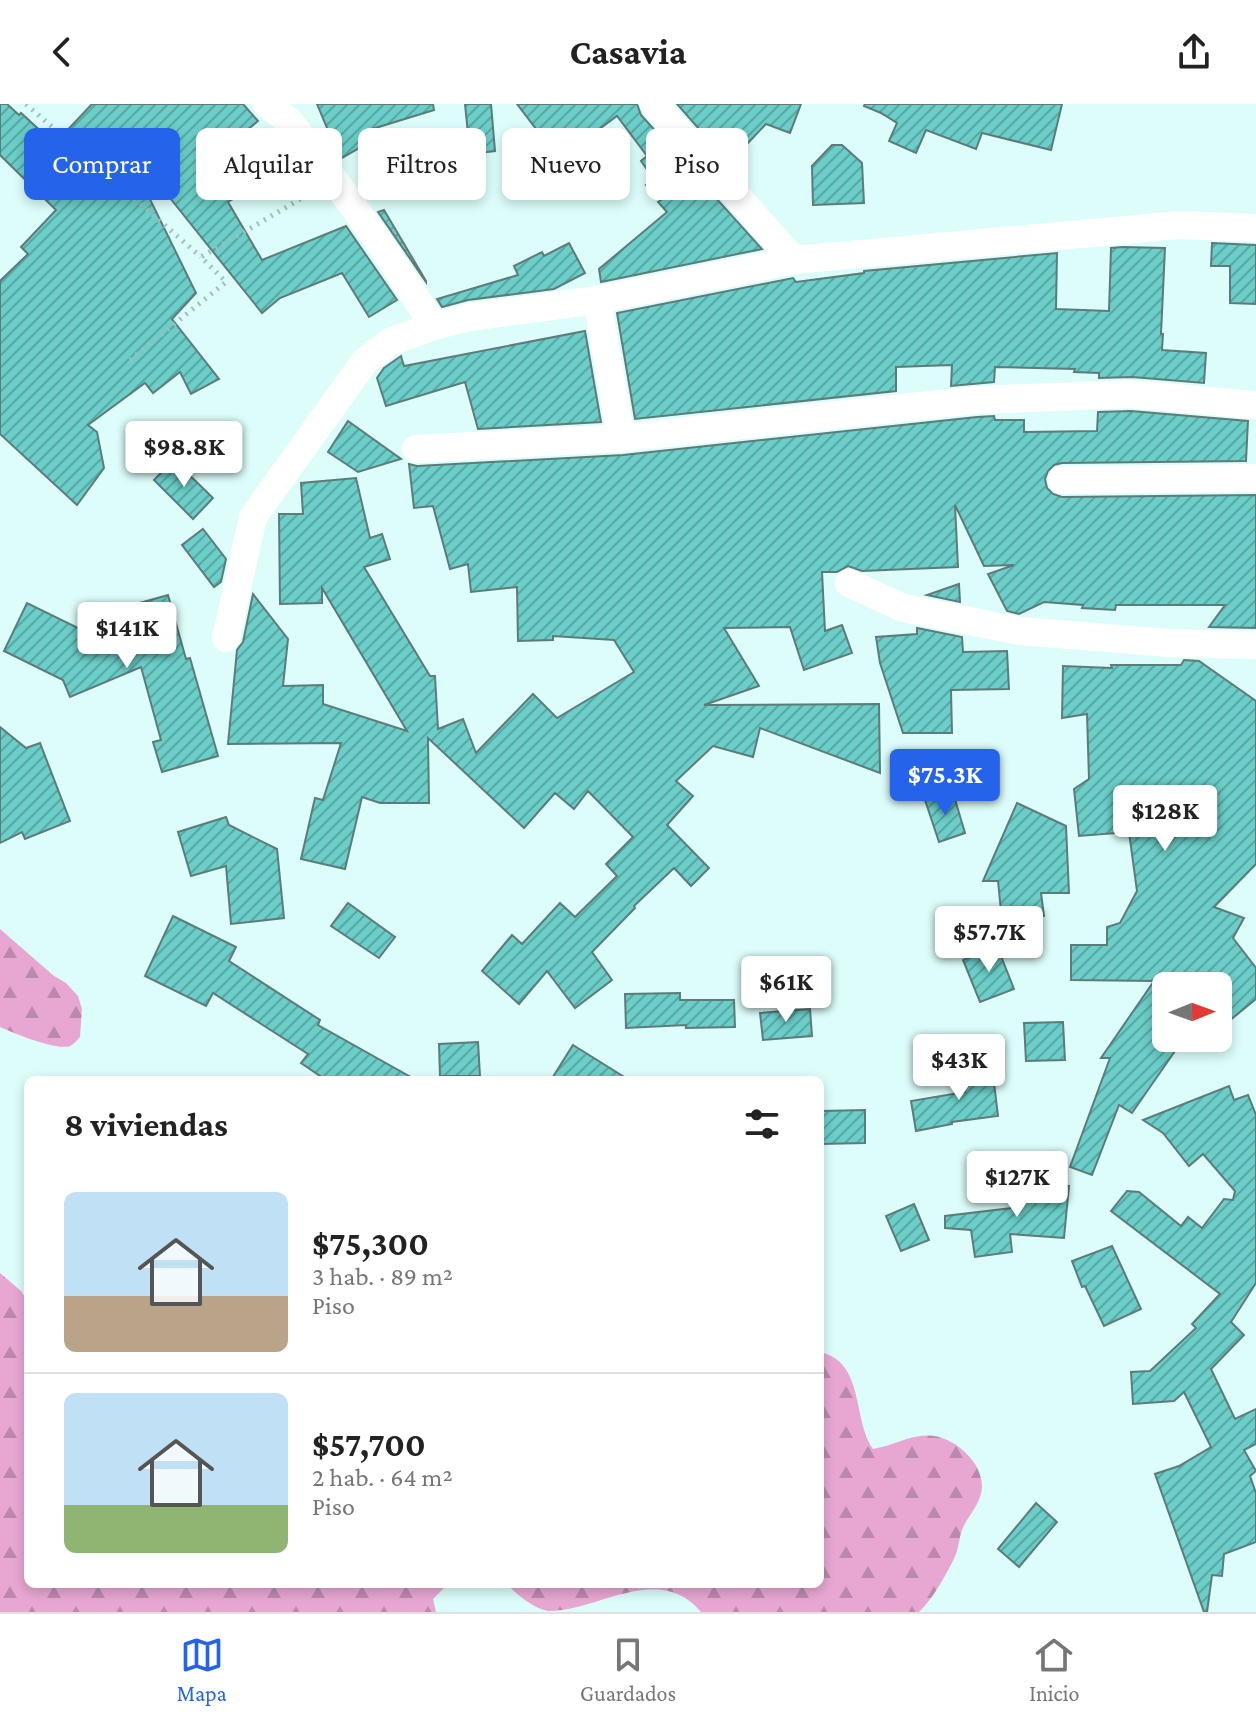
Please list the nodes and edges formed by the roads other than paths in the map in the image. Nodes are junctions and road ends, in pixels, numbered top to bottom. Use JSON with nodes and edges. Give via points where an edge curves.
{"nodes":[{"id":1,"x":267,"y":104,"type":"edge"},
{"id":2,"x":654,"y":104,"type":"edge"},
{"id":3,"x":1256,"y":228,"type":"edge"},
{"id":4,"x":794,"y":260,"type":"junction"},
{"id":5,"x":597,"y":300,"type":"junction"},
{"id":6,"x":434,"y":326,"type":"junction"},
{"id":7,"x":1256,"y":405,"type":"edge"},
{"id":8,"x":621,"y":438,"type":"junction"},
{"id":9,"x":416,"y":449,"type":"dead end"},
{"id":10,"x":1256,"y":478,"type":"edge"},
{"id":11,"x":1062,"y":480,"type":"dead end"},
{"id":12,"x":849,"y":583,"type":"dead end"},
{"id":13,"x":226,"y":638,"type":"dead end"},
{"id":14,"x":1256,"y":645,"type":"edge"}],
"edges":[{"from":1,"to":6,"type":"street","via":[[290,122],[334,180]]},
{"from":2,"to":4,"type":"street"},
{"from":3,"to":4,"type":"street","via":[[1179,225]]},
{"from":4,"to":5,"type":"street"},
{"from":5,"to":6,"type":"street"},
{"from":5,"to":8,"type":"street"},
{"from":6,"to":13,"type":"street","via":[[390,342],[365,361],[253,517]]},
{"from":7,"to":8,"type":"street","via":[[1131,394],[976,400]]},
{"from":8,"to":9,"type":"street"},
{"from":10,"to":11,"type":"street"},
{"from":12,"to":14,"type":"street","via":[[903,608],[1020,631]]}]}
